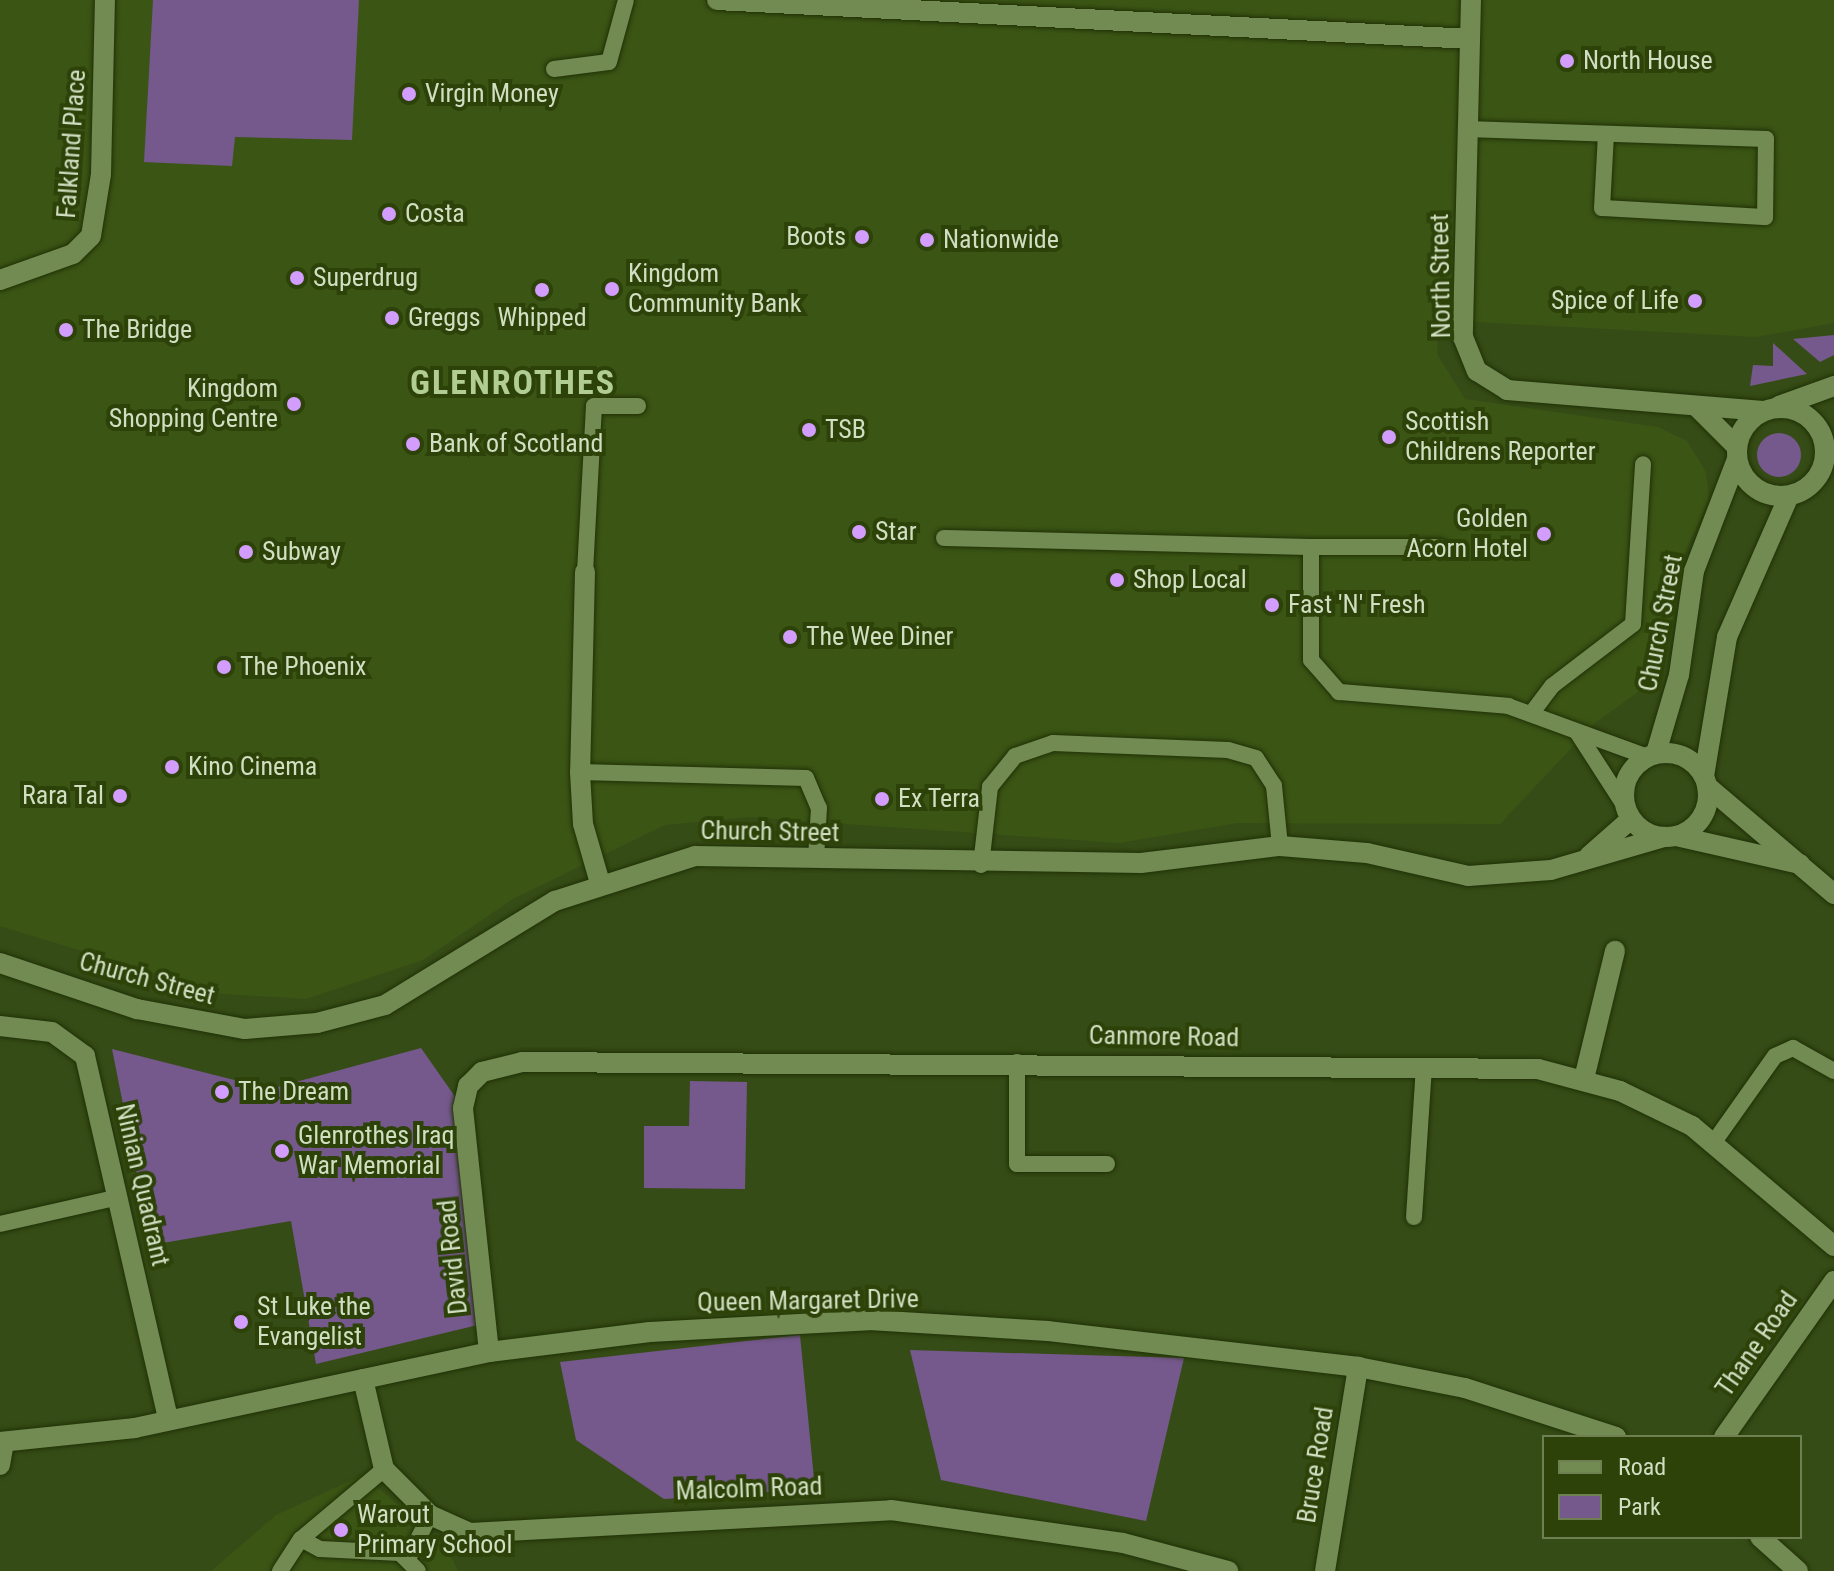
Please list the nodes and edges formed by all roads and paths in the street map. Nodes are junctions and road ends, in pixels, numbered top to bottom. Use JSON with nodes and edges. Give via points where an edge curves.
{"nodes":[{"id":1,"x":105,"y":0,"type":"edge"},
{"id":2,"x":626,"y":0,"type":"edge"},
{"id":3,"x":717,"y":0,"type":"edge"},
{"id":4,"x":1471,"y":0,"type":"edge"},
{"id":5,"x":1470,"y":39,"type":"junction"},
{"id":6,"x":554,"y":69,"type":"dead end"},
{"id":7,"x":1467,"y":129,"type":"junction"},
{"id":8,"x":1606,"y":134,"type":"junction"},
{"id":9,"x":0,"y":280,"type":"edge"},
{"id":10,"x":1834,"y":386,"type":"edge"},
{"id":11,"x":638,"y":406,"type":"dead end"},
{"id":12,"x":1696,"y":406,"type":"junction"},
{"id":13,"x":1769,"y":409,"type":"junction"},
{"id":14,"x":1830,"y":447,"type":"edge"},
{"id":15,"x":1737,"y":453,"type":"junction"},
{"id":16,"x":1643,"y":464,"type":"dead end"},
{"id":17,"x":1789,"y":496,"type":"junction"},
{"id":18,"x":944,"y":538,"type":"dead end"},
{"id":19,"x":1311,"y":547,"type":"junction"},
{"id":20,"x":1440,"y":547,"type":"dead end"},
{"id":21,"x":585,"y":572,"type":"joint"},
{"id":22,"x":1531,"y":714,"type":"junction"},
{"id":23,"x":1577,"y":732,"type":"junction"},
{"id":24,"x":1652,"y":755,"type":"junction"},
{"id":25,"x":580,"y":772,"type":"junction"},
{"id":26,"x":1706,"y":781,"type":"junction"},
{"id":27,"x":1628,"y":813,"type":"junction"},
{"id":28,"x":1670,"y":836,"type":"junction"},
{"id":29,"x":1280,"y":846,"type":"junction"},
{"id":30,"x":816,"y":858,"type":"junction"},
{"id":31,"x":1582,"y":862,"type":"junction"},
{"id":32,"x":1800,"y":864,"type":"junction"},
{"id":33,"x":981,"y":865,"type":"junction"},
{"id":34,"x":600,"y":883,"type":"junction"},
{"id":35,"x":1834,"y":894,"type":"edge"},
{"id":36,"x":1615,"y":951,"type":"dead end"},
{"id":37,"x":0,"y":963,"type":"edge"},
{"id":38,"x":0,"y":1026,"type":"edge"},
{"id":39,"x":1017,"y":1062,"type":"junction"},
{"id":40,"x":1424,"y":1067,"type":"junction"},
{"id":41,"x":1834,"y":1071,"type":"edge"},
{"id":42,"x":1584,"y":1079,"type":"junction"},
{"id":43,"x":463,"y":1108,"type":"joint"},
{"id":44,"x":1714,"y":1142,"type":"junction"},
{"id":45,"x":1107,"y":1164,"type":"dead end"},
{"id":46,"x":119,"y":1197,"type":"junction"},
{"id":47,"x":1414,"y":1217,"type":"dead end"},
{"id":48,"x":0,"y":1224,"type":"edge"},
{"id":49,"x":1834,"y":1246,"type":"edge"},
{"id":50,"x":1834,"y":1281,"type":"edge"},
{"id":51,"x":489,"y":1352,"type":"junction"},
{"id":52,"x":1358,"y":1367,"type":"junction"},
{"id":53,"x":363,"y":1379,"type":"junction"},
{"id":54,"x":168,"y":1418,"type":"junction"},
{"id":55,"x":1610,"y":1435,"type":"edge"},
{"id":56,"x":1725,"y":1435,"type":"edge"},
{"id":57,"x":2,"y":1442,"type":"edge"},
{"id":58,"x":0,"y":1465,"type":"edge"},
{"id":59,"x":384,"y":1469,"type":"junction"},
{"id":60,"x":430,"y":1515,"type":"junction"},
{"id":61,"x":301,"y":1539,"type":"junction"},
{"id":62,"x":1762,"y":1539,"type":"edge"},
{"id":63,"x":414,"y":1564,"type":"edge"},
{"id":64,"x":280,"y":1571,"type":"edge"},
{"id":65,"x":1228,"y":1571,"type":"edge"},
{"id":66,"x":1325,"y":1571,"type":"edge"},
{"id":67,"x":1798,"y":1571,"type":"edge"}],
"edges":[{"from":1,"to":9,"type":"street","name":"Falkland Place","via":[[101,174],[91,236],[73,254]]},
{"from":2,"to":6,"type":"lane","via":[[609,62]]},
{"from":3,"to":5,"type":"street"},
{"from":4,"to":5,"type":"street","name":"North Street"},
{"from":5,"to":7,"type":"street","name":"North Street"},
{"from":7,"to":8,"type":"lane"},
{"from":7,"to":12,"type":"street","name":"North Street","via":[[1463,337],[1477,371],[1507,390]]},
{"from":8,"to":8,"type":"lane","via":[[1766,139],[1765,217],[1602,208]]},
{"from":10,"to":13,"type":"street"},
{"from":11,"to":21,"type":"lane","via":[[594,406]]},
{"from":12,"to":13,"type":"street","name":"North Street"},
{"from":12,"to":15,"type":"street"},
{"from":13,"to":14,"type":"street","via":[[1816,423]]},
{"from":13,"to":15,"type":"street"},
{"from":14,"to":17,"type":"street","via":[[1816,481]]},
{"from":15,"to":17,"type":"street","via":[[1755,488]]},
{"from":15,"to":24,"type":"street","name":"Church Street","via":[[1694,571],[1679,675]]},
{"from":16,"to":22,"type":"lane","via":[[1633,624],[1552,686]]},
{"from":17,"to":26,"type":"street","via":[[1727,637]]},
{"from":18,"to":19,"type":"lane"},
{"from":19,"to":20,"type":"lane"},
{"from":19,"to":22,"type":"lane","via":[[1311,660],[1339,692],[1468,699]]},
{"from":21,"to":25,"type":"street"},
{"from":22,"to":23,"type":"lane"},
{"from":23,"to":24,"type":"lane"},
{"from":23,"to":27,"type":"lane"},
{"from":24,"to":26,"type":"street","via":[[1684,756]]},
{"from":24,"to":27,"type":"street","via":[[1625,784]]},
{"from":25,"to":30,"type":"lane","via":[[806,778],[819,808]]},
{"from":25,"to":34,"type":"street","via":[[583,824]]},
{"from":26,"to":28,"type":"street","via":[[1705,811]]},
{"from":26,"to":32,"type":"street"},
{"from":27,"to":28,"type":"street"},
{"from":27,"to":31,"type":"street"},
{"from":28,"to":31,"type":"street","name":"Church Street"},
{"from":28,"to":32,"type":"street"},
{"from":29,"to":31,"type":"street","name":"Church Street","via":[[1356,851],[1468,876]]},
{"from":29,"to":33,"type":"street","name":"Church Street","via":[[1141,863]]},
{"from":29,"to":33,"type":"lane","via":[[1274,786],[1256,758],[1228,750],[1053,743],[1015,756],[990,787]]},
{"from":30,"to":33,"type":"street","name":"Church Street"},
{"from":30,"to":34,"type":"street","name":"Church Street","via":[[695,856]]},
{"from":32,"to":35,"type":"street"},
{"from":34,"to":37,"type":"street","name":"Church Street","via":[[555,901],[385,1005],[317,1023],[245,1029],[189,1021]]},
{"from":36,"to":42,"type":"street"},
{"from":38,"to":46,"type":"street","name":"Ninian Quadrant","via":[[35,1027],[79,1046]]},
{"from":39,"to":40,"type":"street","name":"Canmore Road"},
{"from":39,"to":43,"type":"street","name":"Canmore Road","via":[[522,1062],[482,1072],[468,1086]]},
{"from":39,"to":45,"type":"lane","via":[[1017,1164]]},
{"from":40,"to":42,"type":"street","name":"Canmore Road","via":[[1538,1069]]},
{"from":40,"to":47,"type":"lane"},
{"from":41,"to":44,"type":"lane","via":[[1793,1048],[1775,1056]]},
{"from":42,"to":44,"type":"street","name":"Canmore Road","via":[[1655,1105]]},
{"from":43,"to":51,"type":"street","name":"David Road"},
{"from":44,"to":49,"type":"street","name":"Canmore Road"},
{"from":46,"to":48,"type":"lane"},
{"from":46,"to":54,"type":"street","name":"Ninian Quadrant"},
{"from":50,"to":56,"type":"street","name":"Thane Road"},
{"from":51,"to":52,"type":"street","name":"Queen Margaret Drive","via":[[650,1332],[869,1320],[1063,1333]]},
{"from":51,"to":53,"type":"street","name":"Queen Margaret Drive"},
{"from":52,"to":55,"type":"street","name":"Queen Margaret Drive","via":[[1465,1388]]},
{"from":52,"to":66,"type":"street","name":"Bruce Road"},
{"from":53,"to":54,"type":"street","name":"Queen Margaret Drive"},
{"from":53,"to":59,"type":"street"},
{"from":54,"to":57,"type":"street","name":"Queen Margaret Drive"},
{"from":57,"to":58,"type":"street"},
{"from":59,"to":60,"type":"street","name":"Malcolm Road"},
{"from":59,"to":61,"type":"lane"},
{"from":60,"to":63,"type":"lane"},
{"from":60,"to":65,"type":"street","name":"Malcolm Road","via":[[499,1537],[684,1516],[891,1510],[1123,1543]]},
{"from":61,"to":63,"type":"lane","via":[[320,1549]]},
{"from":61,"to":64,"type":"lane"},
{"from":62,"to":67,"type":"street"}]}
